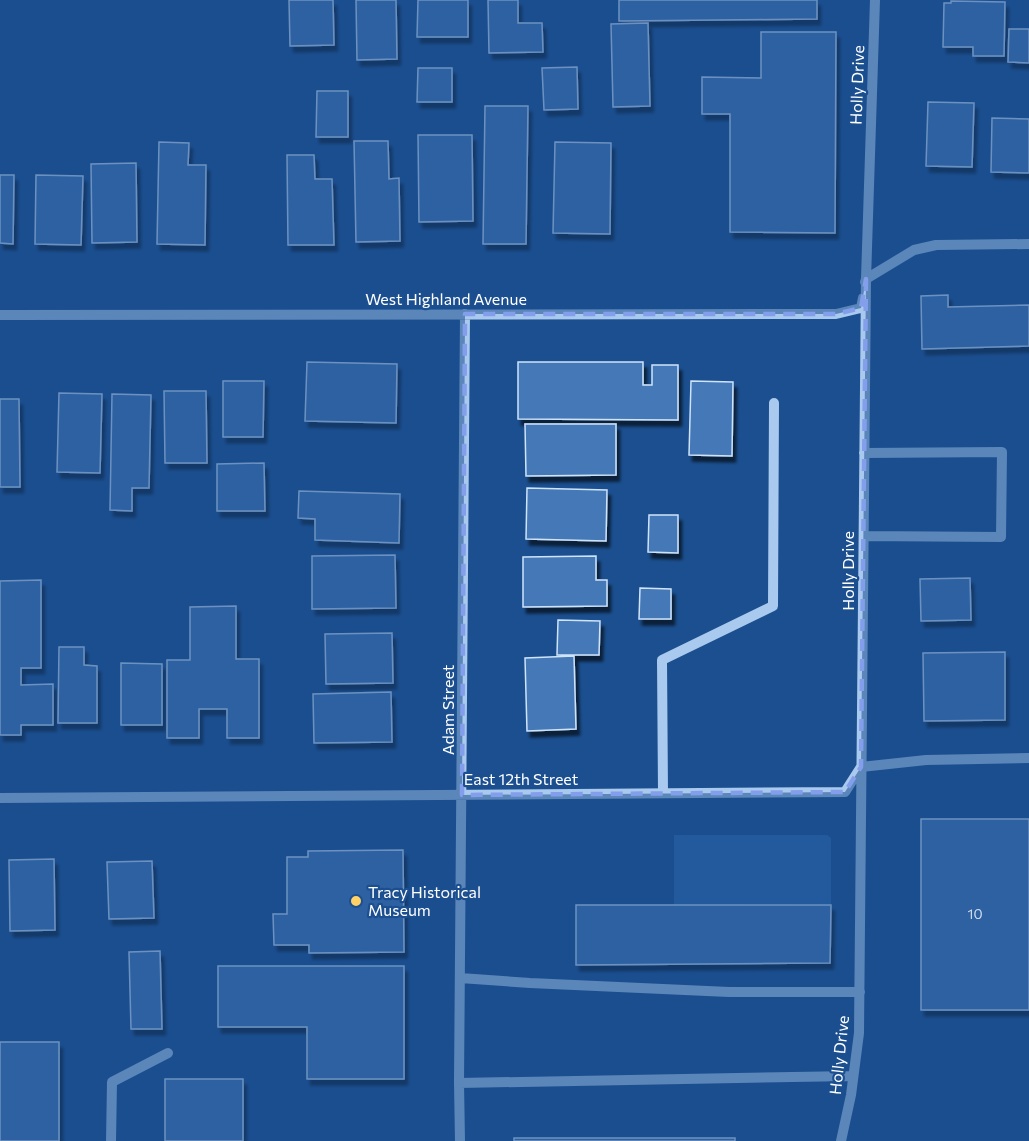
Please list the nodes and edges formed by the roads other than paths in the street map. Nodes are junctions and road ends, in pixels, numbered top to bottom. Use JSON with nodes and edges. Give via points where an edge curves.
{"nodes":[{"id":1,"x":875,"y":0,"type":"edge"},
{"id":2,"x":1029,"y":244,"type":"edge"},
{"id":3,"x":866,"y":279,"type":"junction"},
{"id":4,"x":465,"y":314,"type":"junction"},
{"id":5,"x":0,"y":315,"type":"edge"},
{"id":6,"x":774,"y":403,"type":"dead end"},
{"id":7,"x":864,"y":453,"type":"junction"},
{"id":8,"x":864,"y":536,"type":"junction"},
{"id":9,"x":1029,"y":758,"type":"edge"},
{"id":10,"x":861,"y":767,"type":"junction"},
{"id":11,"x":663,"y":793,"type":"junction"},
{"id":12,"x":462,"y":795,"type":"junction"},
{"id":13,"x":0,"y":798,"type":"edge"},
{"id":14,"x":460,"y":978,"type":"junction"},
{"id":15,"x":860,"y":992,"type":"junction"},
{"id":16,"x":168,"y":1053,"type":"dead end"},
{"id":17,"x":853,"y":1076,"type":"junction"},
{"id":18,"x":459,"y":1083,"type":"junction"},
{"id":19,"x":111,"y":1141,"type":"edge"},
{"id":20,"x":460,"y":1141,"type":"edge"},
{"id":21,"x":841,"y":1141,"type":"edge"}],
"edges":[{"from":1,"to":3,"type":"street","name":"Holly Drive"},
{"from":2,"to":3,"type":"street","via":[[936,245],[914,250]]},
{"from":3,"to":4,"type":"street","name":"West Highland Avenue","via":[[861,308],[836,314]]},
{"from":3,"to":7,"type":"street","name":"Holly Drive"},
{"from":4,"to":5,"type":"street","name":"West Highland Avenue"},
{"from":4,"to":12,"type":"street","name":"Adam Street"},
{"from":6,"to":11,"type":"street","via":[[773,606],[662,660]]},
{"from":7,"to":8,"type":"street","name":"Holly Drive"},
{"from":7,"to":8,"type":"street","via":[[1002,452],[1001,537]]},
{"from":8,"to":10,"type":"street","name":"Holly Drive"},
{"from":9,"to":10,"type":"street","via":[[926,760]]},
{"from":10,"to":11,"type":"street","name":"East 12th Street","via":[[844,792]]},
{"from":10,"to":15,"type":"street","name":"Holly Drive"},
{"from":11,"to":12,"type":"street","name":"East 12th Street"},
{"from":12,"to":13,"type":"street","name":"East 12th Street"},
{"from":12,"to":14,"type":"street","name":"Adam Street"},
{"from":14,"to":15,"type":"street","via":[[729,992]]},
{"from":14,"to":18,"type":"street","name":"Adam Street"},
{"from":15,"to":17,"type":"street","name":"Holly Drive"},
{"from":16,"to":19,"type":"street","via":[[112,1082]]},
{"from":17,"to":18,"type":"street"},
{"from":17,"to":21,"type":"street","name":"Holly Drive"},
{"from":18,"to":20,"type":"street","name":"Adam Street"}]}
